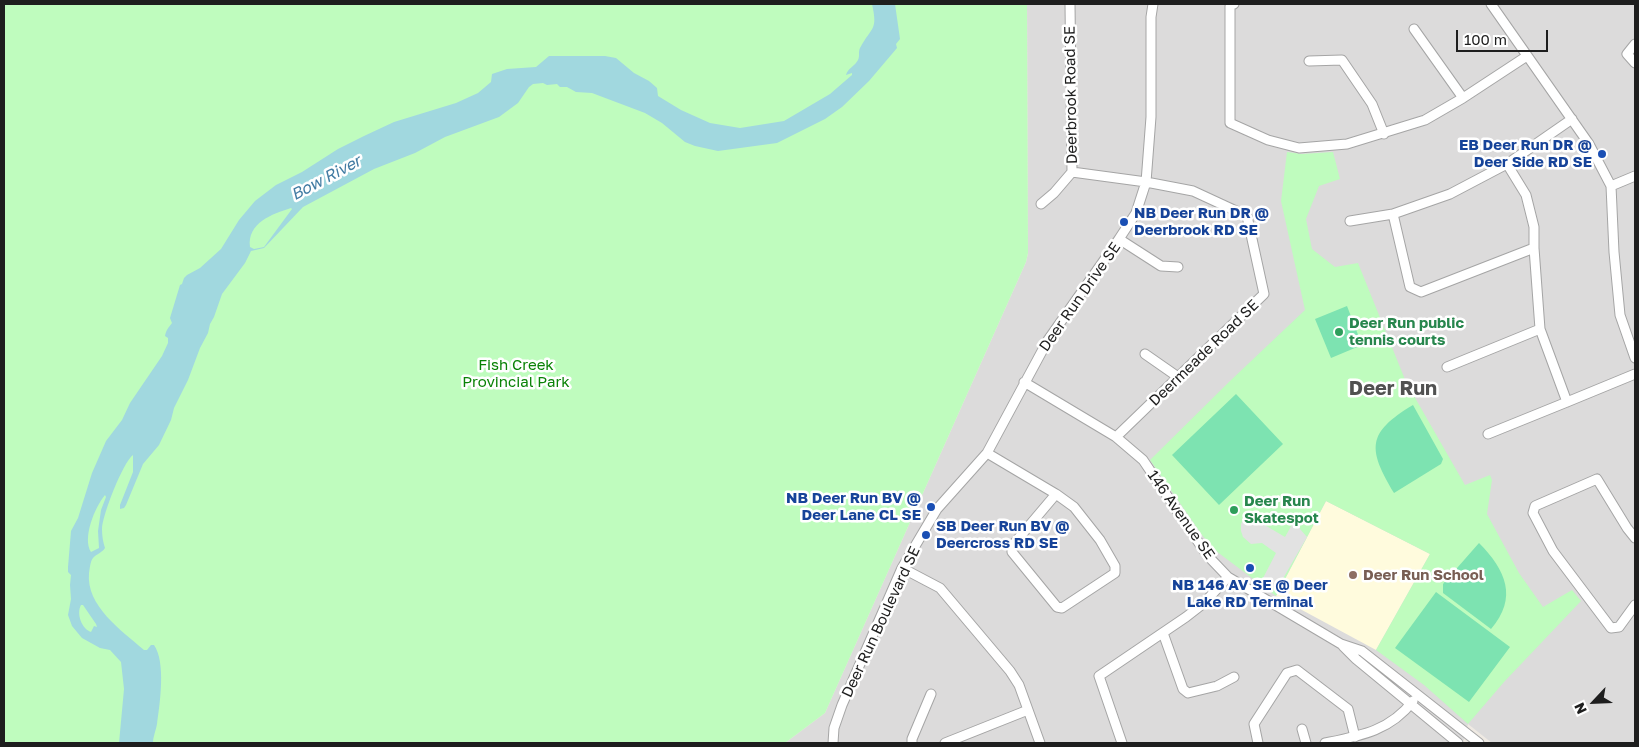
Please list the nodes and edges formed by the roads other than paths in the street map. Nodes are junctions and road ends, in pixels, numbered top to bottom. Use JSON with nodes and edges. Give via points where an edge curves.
{"nodes":[{"id":1,"x":1070,"y":4,"type":"edge"},
{"id":2,"x":1153,"y":4,"type":"edge"},
{"id":3,"x":1234,"y":4,"type":"edge"},
{"id":4,"x":1491,"y":4,"type":"edge"},
{"id":5,"x":1414,"y":29,"type":"dead end"},
{"id":6,"x":1635,"y":44,"type":"edge"},
{"id":7,"x":1527,"y":56,"type":"junction"},
{"id":8,"x":1309,"y":61,"type":"dead end"},
{"id":9,"x":1635,"y":63,"type":"edge"},
{"id":10,"x":1463,"y":98,"type":"junction"},
{"id":11,"x":1572,"y":119,"type":"junction"},
{"id":12,"x":1384,"y":134,"type":"junction"},
{"id":13,"x":1507,"y":164,"type":"junction"},
{"id":14,"x":1072,"y":172,"type":"junction"},
{"id":15,"x":1635,"y":176,"type":"edge"},
{"id":16,"x":1146,"y":182,"type":"junction"},
{"id":17,"x":1611,"y":186,"type":"junction"},
{"id":18,"x":1041,"y":204,"type":"dead end"},
{"id":19,"x":1393,"y":214,"type":"junction"},
{"id":20,"x":1350,"y":221,"type":"dead end"},
{"id":21,"x":1119,"y":239,"type":"junction"},
{"id":22,"x":1534,"y":248,"type":"junction"},
{"id":23,"x":1178,"y":267,"type":"dead end"},
{"id":24,"x":1540,"y":329,"type":"junction"},
{"id":25,"x":1145,"y":354,"type":"dead end"},
{"id":26,"x":1635,"y":358,"type":"edge"},
{"id":27,"x":1447,"y":367,"type":"dead end"},
{"id":28,"x":1635,"y":374,"type":"edge"},
{"id":29,"x":1178,"y":377,"type":"junction"},
{"id":30,"x":1024,"y":382,"type":"junction"},
{"id":31,"x":1566,"y":402,"type":"junction"},
{"id":32,"x":1488,"y":434,"type":"dead end"},
{"id":33,"x":1116,"y":437,"type":"junction"},
{"id":34,"x":987,"y":453,"type":"junction"},
{"id":35,"x":1056,"y":494,"type":"junction"},
{"id":36,"x":1635,"y":538,"type":"edge"},
{"id":37,"x":902,"y":568,"type":"junction"},
{"id":38,"x":1228,"y":577,"type":"junction"},
{"id":39,"x":1635,"y":604,"type":"edge"},
{"id":40,"x":1163,"y":632,"type":"junction"},
{"id":41,"x":1341,"y":644,"type":"junction"},
{"id":42,"x":1234,"y":677,"type":"dead end"},
{"id":43,"x":931,"y":694,"type":"dead end"},
{"id":44,"x":1418,"y":695,"type":"junction"},
{"id":45,"x":1410,"y":705,"type":"junction"},
{"id":46,"x":1028,"y":710,"type":"junction"},
{"id":47,"x":1302,"y":729,"type":"dead end"},
{"id":48,"x":1355,"y":738,"type":"junction"},
{"id":49,"x":833,"y":743,"type":"edge"},
{"id":50,"x":912,"y":743,"type":"edge"},
{"id":51,"x":945,"y":743,"type":"edge"},
{"id":52,"x":1040,"y":743,"type":"edge"},
{"id":53,"x":1122,"y":743,"type":"edge"},
{"id":54,"x":1258,"y":743,"type":"edge"},
{"id":55,"x":1306,"y":743,"type":"edge"},
{"id":56,"x":1325,"y":743,"type":"edge"},
{"id":57,"x":1458,"y":743,"type":"edge"},
{"id":58,"x":1479,"y":743,"type":"edge"}],
"edges":[{"from":1,"to":14,"type":"street","name":"Deerbrook Road SE"},
{"from":2,"to":16,"type":"street","name":"Deer Run Drive SE"},
{"from":3,"to":12,"type":"street","via":[[1230,6],[1230,123],[1268,140],[1298,148],[1347,144]]},
{"from":4,"to":7,"type":"street"},
{"from":5,"to":10,"type":"street"},
{"from":6,"to":9,"type":"street","via":[[1627,54]]},
{"from":7,"to":10,"type":"street"},
{"from":7,"to":11,"type":"street"},
{"from":8,"to":12,"type":"street","via":[[1342,60],[1372,104]]},
{"from":10,"to":12,"type":"street","via":[[1425,120]]},
{"from":11,"to":13,"type":"street"},
{"from":11,"to":17,"type":"street","via":[[1590,144]]},
{"from":13,"to":19,"type":"street","via":[[1450,194]]},
{"from":13,"to":22,"type":"street","via":[[1526,195],[1534,227]]},
{"from":14,"to":16,"type":"street","name":"Deerbrook Road SE"},
{"from":14,"to":18,"type":"street"},
{"from":15,"to":17,"type":"street"},
{"from":16,"to":21,"type":"street","name":"Deer Run Drive SE","via":[[1136,212]]},
{"from":16,"to":29,"type":"street","name":"Deermeade Road SE","via":[[1193,191],[1248,216],[1264,294]]},
{"from":17,"to":26,"type":"street","via":[[1620,315]]},
{"from":19,"to":20,"type":"street"},
{"from":19,"to":22,"type":"street","via":[[1410,287],[1421,292]]},
{"from":21,"to":23,"type":"street","via":[[1161,266]]},
{"from":21,"to":30,"type":"street","name":"Deer Run Drive SE","via":[[1048,340]]},
{"from":22,"to":24,"type":"street"},
{"from":24,"to":27,"type":"street"},
{"from":24,"to":31,"type":"street"},
{"from":25,"to":29,"type":"street"},
{"from":28,"to":31,"type":"street"},
{"from":29,"to":33,"type":"street","name":"Deermeade Road SE"},
{"from":30,"to":33,"type":"street","name":"146 Avenue SE"},
{"from":30,"to":34,"type":"street","name":"Deer Run Boulevard SE"},
{"from":31,"to":32,"type":"street"},
{"from":33,"to":38,"type":"street","name":"146 Avenue SE","via":[[1143,460],[1207,554]]},
{"from":34,"to":35,"type":"street"},
{"from":34,"to":37,"type":"street","name":"Deer Run Boulevard SE","via":[[937,509]]},
{"from":35,"to":35,"type":"street","via":[[1074,507],[1100,540],[1115,566],[1115,573],[1062,608],[1056,606],[1012,552],[1012,546]]},
{"from":36,"to":39,"type":"street","via":[[1597,479],[1534,506],[1532,513],[1553,551],[1610,628],[1620,627]]},
{"from":37,"to":46,"type":"street","via":[[940,588],[1010,671]]},
{"from":37,"to":49,"type":"street","name":"Deer Run Boulevard SE","via":[[842,705]]},
{"from":38,"to":40,"type":"street","via":[[1204,603]]},
{"from":38,"to":41,"type":"street","name":"146 Avenue SE"},
{"from":40,"to":42,"type":"street","via":[[1183,689],[1188,693],[1217,686]]},
{"from":40,"to":53,"type":"street","via":[[1098,676]]},
{"from":41,"to":44,"type":"street","name":"146 Avenue SE","via":[[1362,651]]},
{"from":41,"to":45,"type":"street","name":"146 Avenue SE"},
{"from":43,"to":50,"type":"street"},
{"from":44,"to":45,"type":"street"},
{"from":44,"to":58,"type":"street","name":"146 Avenue SE"},
{"from":45,"to":48,"type":"street","via":[[1384,726]]},
{"from":45,"to":57,"type":"street","name":"146 Avenue SE"},
{"from":46,"to":51,"type":"street"},
{"from":46,"to":52,"type":"street"},
{"from":47,"to":55,"type":"street"},
{"from":48,"to":54,"type":"street","via":[[1348,709],[1297,670],[1287,673],[1254,724]]},
{"from":48,"to":56,"type":"street"}]}
